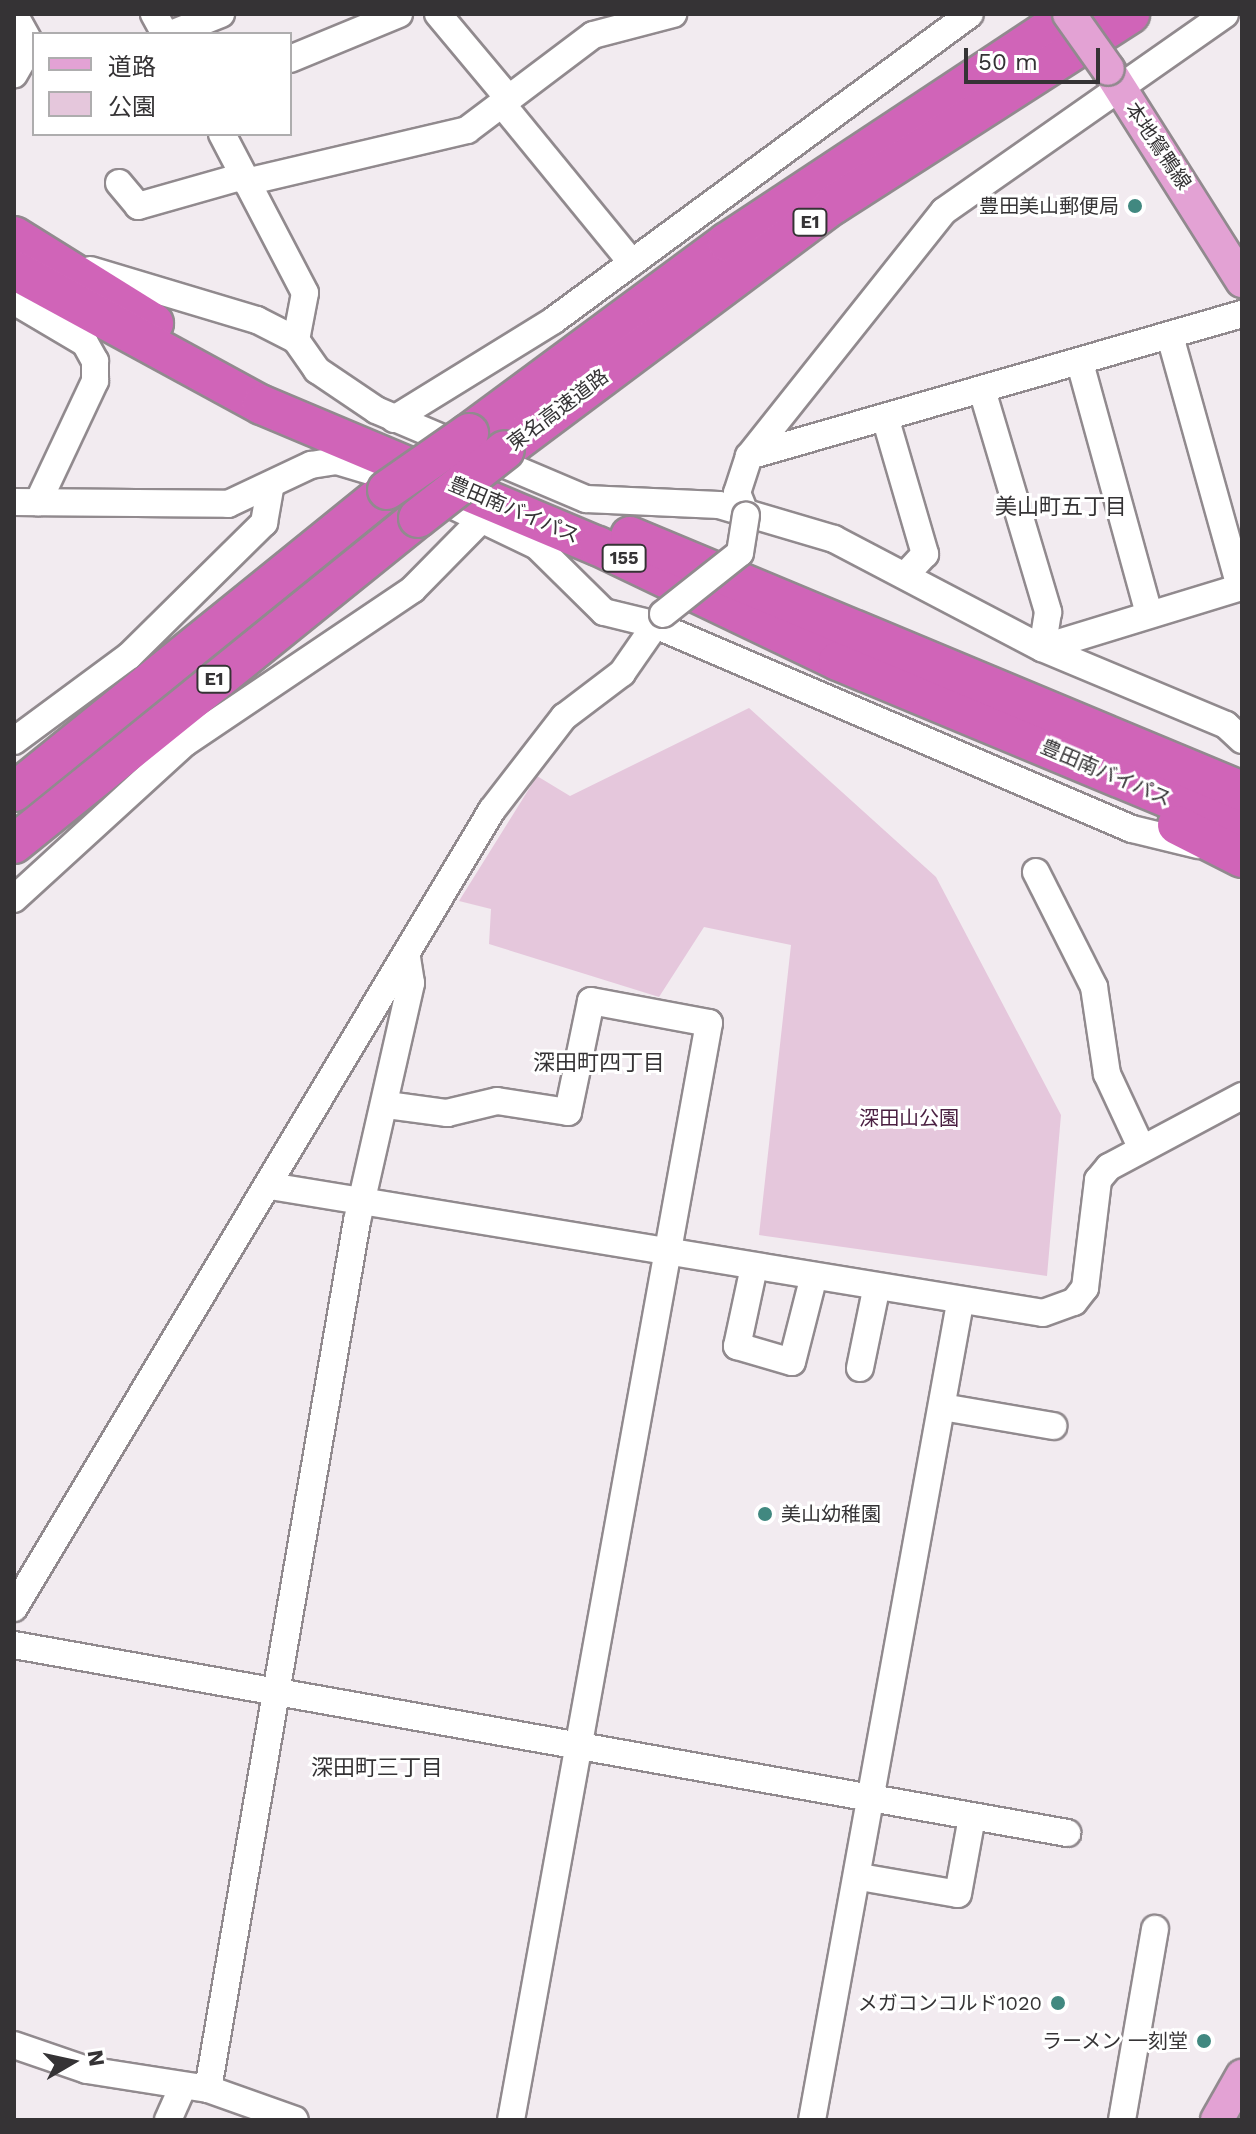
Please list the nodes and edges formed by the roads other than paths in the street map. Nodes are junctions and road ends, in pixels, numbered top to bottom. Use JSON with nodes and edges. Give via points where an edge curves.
{"nodes":[{"id":1,"x":14,"y":14,"type":"edge"},
{"id":2,"x":154,"y":14,"type":"edge"},
{"id":3,"x":221,"y":14,"type":"edge"},
{"id":4,"x":399,"y":14,"type":"edge"},
{"id":5,"x":438,"y":14,"type":"edge"},
{"id":6,"x":673,"y":14,"type":"edge"},
{"id":7,"x":970,"y":14,"type":"edge"},
{"id":8,"x":1070,"y":14,"type":"edge"},
{"id":9,"x":1130,"y":14,"type":"edge"},
{"id":10,"x":1225,"y":14,"type":"edge"},
{"id":11,"x":164,"y":32,"type":"edge"},
{"id":12,"x":176,"y":32,"type":"edge"},
{"id":13,"x":292,"y":58,"type":"edge"},
{"id":14,"x":14,"y":75,"type":"edge"},
{"id":15,"x":1114,"y":80,"type":"junction"},
{"id":16,"x":506,"y":102,"type":"junction"},
{"id":17,"x":223,"y":136,"type":"edge"},
{"id":18,"x":245,"y":179,"type":"junction"},
{"id":19,"x":119,"y":183,"type":"dead end"},
{"id":20,"x":14,"y":219,"type":"edge"},
{"id":21,"x":14,"y":236,"type":"edge"},
{"id":22,"x":632,"y":263,"type":"junction"},
{"id":23,"x":14,"y":270,"type":"edge"},
{"id":24,"x":1242,"y":281,"type":"edge"},
{"id":25,"x":14,"y":301,"type":"edge"},
{"id":26,"x":1242,"y":314,"type":"edge"},
{"id":27,"x":1170,"y":336,"type":"junction"},
{"id":28,"x":296,"y":340,"type":"junction"},
{"id":29,"x":1080,"y":363,"type":"junction"},
{"id":30,"x":982,"y":390,"type":"junction"},
{"id":31,"x":885,"y":417,"type":"junction"},
{"id":32,"x":394,"y":419,"type":"junction"},
{"id":33,"x":749,"y":456,"type":"junction"},
{"id":34,"x":270,"y":489,"type":"junction"},
{"id":35,"x":26,"y":502,"type":"edge"},
{"id":36,"x":746,"y":515,"type":"junction"},
{"id":37,"x":482,"y":519,"type":"junction"},
{"id":38,"x":638,"y":539,"type":"junction"},
{"id":39,"x":908,"y":572,"type":"junction"},
{"id":40,"x":1241,"y":587,"type":"edge"},
{"id":41,"x":666,"y":608,"type":"junction"},
{"id":42,"x":1149,"y":613,"type":"junction"},
{"id":43,"x":1042,"y":648,"type":"junction"},
{"id":44,"x":1242,"y":740,"type":"edge"},
{"id":45,"x":14,"y":741,"type":"edge"},
{"id":46,"x":1242,"y":763,"type":"edge"},
{"id":47,"x":1242,"y":791,"type":"edge"},
{"id":48,"x":14,"y":792,"type":"edge"},
{"id":49,"x":14,"y":844,"type":"edge"},
{"id":50,"x":1237,"y":846,"type":"edge"},
{"id":51,"x":1036,"y":872,"type":"dead end"},
{"id":52,"x":14,"y":899,"type":"edge"},
{"id":53,"x":407,"y":957,"type":"junction"},
{"id":54,"x":1242,"y":1096,"type":"edge"},
{"id":55,"x":387,"y":1105,"type":"junction"},
{"id":56,"x":1141,"y":1147,"type":"junction"},
{"id":57,"x":270,"y":1186,"type":"junction"},
{"id":58,"x":364,"y":1205,"type":"junction"},
{"id":59,"x":662,"y":1254,"type":"junction"},
{"id":60,"x":754,"y":1267,"type":"junction"},
{"id":61,"x":814,"y":1276,"type":"junction"},
{"id":62,"x":876,"y":1290,"type":"junction"},
{"id":63,"x":960,"y":1303,"type":"junction"},
{"id":64,"x":860,"y":1368,"type":"dead end"},
{"id":65,"x":942,"y":1407,"type":"junction"},
{"id":66,"x":1053,"y":1426,"type":"dead end"},
{"id":67,"x":14,"y":1608,"type":"edge"},
{"id":68,"x":14,"y":1645,"type":"edge"},
{"id":69,"x":276,"y":1689,"type":"junction"},
{"id":70,"x":577,"y":1746,"type":"junction"},
{"id":71,"x":875,"y":1801,"type":"junction"},
{"id":72,"x":972,"y":1817,"type":"junction"},
{"id":73,"x":1067,"y":1833,"type":"dead end"},
{"id":74,"x":860,"y":1877,"type":"junction"},
{"id":75,"x":1155,"y":1929,"type":"dead end"},
{"id":76,"x":14,"y":2045,"type":"edge"},
{"id":77,"x":1242,"y":2076,"type":"edge"},
{"id":78,"x":195,"y":2088,"type":"junction"},
{"id":79,"x":168,"y":2120,"type":"edge"},
{"id":80,"x":295,"y":2120,"type":"edge"},
{"id":81,"x":511,"y":2120,"type":"edge"},
{"id":82,"x":812,"y":2120,"type":"edge"},
{"id":83,"x":1122,"y":2120,"type":"edge"},
{"id":84,"x":1217,"y":2120,"type":"edge"}],
"edges":[{"from":1,"to":14,"type":"street","via":[[31,45]]},
{"from":2,"to":11,"type":"street"},
{"from":3,"to":12,"type":"street"},
{"from":4,"to":13,"type":"street"},
{"from":5,"to":16,"type":"street"},
{"from":6,"to":16,"type":"street","via":[[593,35]]},
{"from":7,"to":22,"type":"street","via":[[739,177]]},
{"from":8,"to":15,"type":"main road","name":"本地鴛鴨線","bridge":true},
{"from":8,"to":48,"type":"highway","name":"東名高速道路","number":"E1","bridge":true,"via":[[727,242],[387,490]]},
{"from":9,"to":49,"type":"highway","name":"東名高速道路","number":"E1","bridge":true,"via":[[833,205],[505,450]]},
{"from":10,"to":15,"type":"street"},
{"from":15,"to":24,"type":"main road","name":"本地鴛鴨線"},
{"from":15,"to":33,"type":"street","via":[[944,211]]},
{"from":16,"to":18,"type":"street","via":[[467,130]]},
{"from":16,"to":22,"type":"street"},
{"from":17,"to":18,"type":"street"},
{"from":18,"to":19,"type":"street","via":[[138,206]]},
{"from":18,"to":28,"type":"street","via":[[305,293]]},
{"from":20,"to":28,"type":"street","via":[[95,274],[257,320]]},
{"from":21,"to":38,"type":"highway","name":"豊田南バイパス","number":"155","via":[[168,331],[263,379]]},
{"from":22,"to":32,"type":"street"},
{"from":23,"to":41,"type":"highway","name":"豊田南バイパス","number":"155","via":[[262,405]]},
{"from":25,"to":35,"type":"street","via":[[85,343],[95,361],[95,381]]},
{"from":26,"to":27,"type":"street"},
{"from":27,"to":29,"type":"street"},
{"from":27,"to":40,"type":"street"},
{"from":28,"to":32,"type":"street","via":[[317,370]]},
{"from":29,"to":30,"type":"street"},
{"from":29,"to":42,"type":"street"},
{"from":30,"to":31,"type":"street"},
{"from":30,"to":43,"type":"street","via":[[1048,612]]},
{"from":31,"to":33,"type":"street"},
{"from":31,"to":39,"type":"street","via":[[925,554]]},
{"from":32,"to":36,"type":"street","via":[[586,499],[719,505]]},
{"from":33,"to":36,"type":"street","via":[[737,493]]},
{"from":34,"to":35,"type":"street","via":[[228,504]]},
{"from":34,"to":37,"type":"street","via":[[311,465],[337,461],[373,469]]},
{"from":34,"to":45,"type":"street","via":[[264,523],[129,656]]},
{"from":36,"to":39,"type":"street","via":[[834,539]]},
{"from":36,"to":41,"type":"street","bridge":true,"via":[[740,553]]},
{"from":37,"to":41,"type":"street","via":[[554,558],[604,612]]},
{"from":37,"to":52,"type":"street","via":[[413,589],[185,743]]},
{"from":38,"to":46,"type":"highway","number":"155","via":[[760,568]]},
{"from":38,"to":47,"type":"highway","name":"豊田南バイパス","number":"155"},
{"from":39,"to":43,"type":"street"},
{"from":40,"to":42,"type":"street"},
{"from":41,"to":50,"type":"highway","name":"豊田南バイパス","number":"155","via":[[838,661]]},
{"from":41,"to":53,"type":"street","via":[[622,673],[564,717],[492,810]]},
{"from":42,"to":43,"type":"street"},
{"from":43,"to":44,"type":"street","via":[[1226,725]]},
{"from":51,"to":56,"type":"street","via":[[1094,987],[1107,1074]]},
{"from":53,"to":55,"type":"street","via":[[411,983]]},
{"from":53,"to":57,"type":"street"},
{"from":54,"to":56,"type":"street","via":[[1207,1120]]},
{"from":55,"to":58,"type":"street"},
{"from":55,"to":59,"type":"street","via":[[447,1113],[497,1101],[568,1112],[591,1001],[702,1018],[709,1023]]},
{"from":56,"to":63,"type":"street","via":[[1098,1180],[1091,1271],[1074,1302],[1043,1313]]},
{"from":57,"to":58,"type":"street"},
{"from":57,"to":67,"type":"street"},
{"from":58,"to":59,"type":"street"},
{"from":58,"to":69,"type":"street"},
{"from":59,"to":60,"type":"street"},
{"from":59,"to":70,"type":"street"},
{"from":60,"to":61,"type":"street"},
{"from":60,"to":61,"type":"street","via":[[737,1346],[792,1362]]},
{"from":61,"to":62,"type":"street"},
{"from":62,"to":63,"type":"street"},
{"from":62,"to":64,"type":"street"},
{"from":63,"to":65,"type":"street"},
{"from":65,"to":66,"type":"street"},
{"from":65,"to":71,"type":"street"},
{"from":68,"to":69,"type":"street"},
{"from":69,"to":70,"type":"street"},
{"from":69,"to":78,"type":"street"},
{"from":70,"to":71,"type":"street"},
{"from":70,"to":81,"type":"street"},
{"from":71,"to":72,"type":"street"},
{"from":71,"to":74,"type":"street"},
{"from":72,"to":73,"type":"street"},
{"from":72,"to":74,"type":"street","via":[[958,1894]]},
{"from":74,"to":82,"type":"street"},
{"from":75,"to":83,"type":"street"},
{"from":76,"to":78,"type":"street","via":[[87,2070]]},
{"from":77,"to":84,"type":"main road"},
{"from":78,"to":79,"type":"street"},
{"from":78,"to":80,"type":"street"}]}
